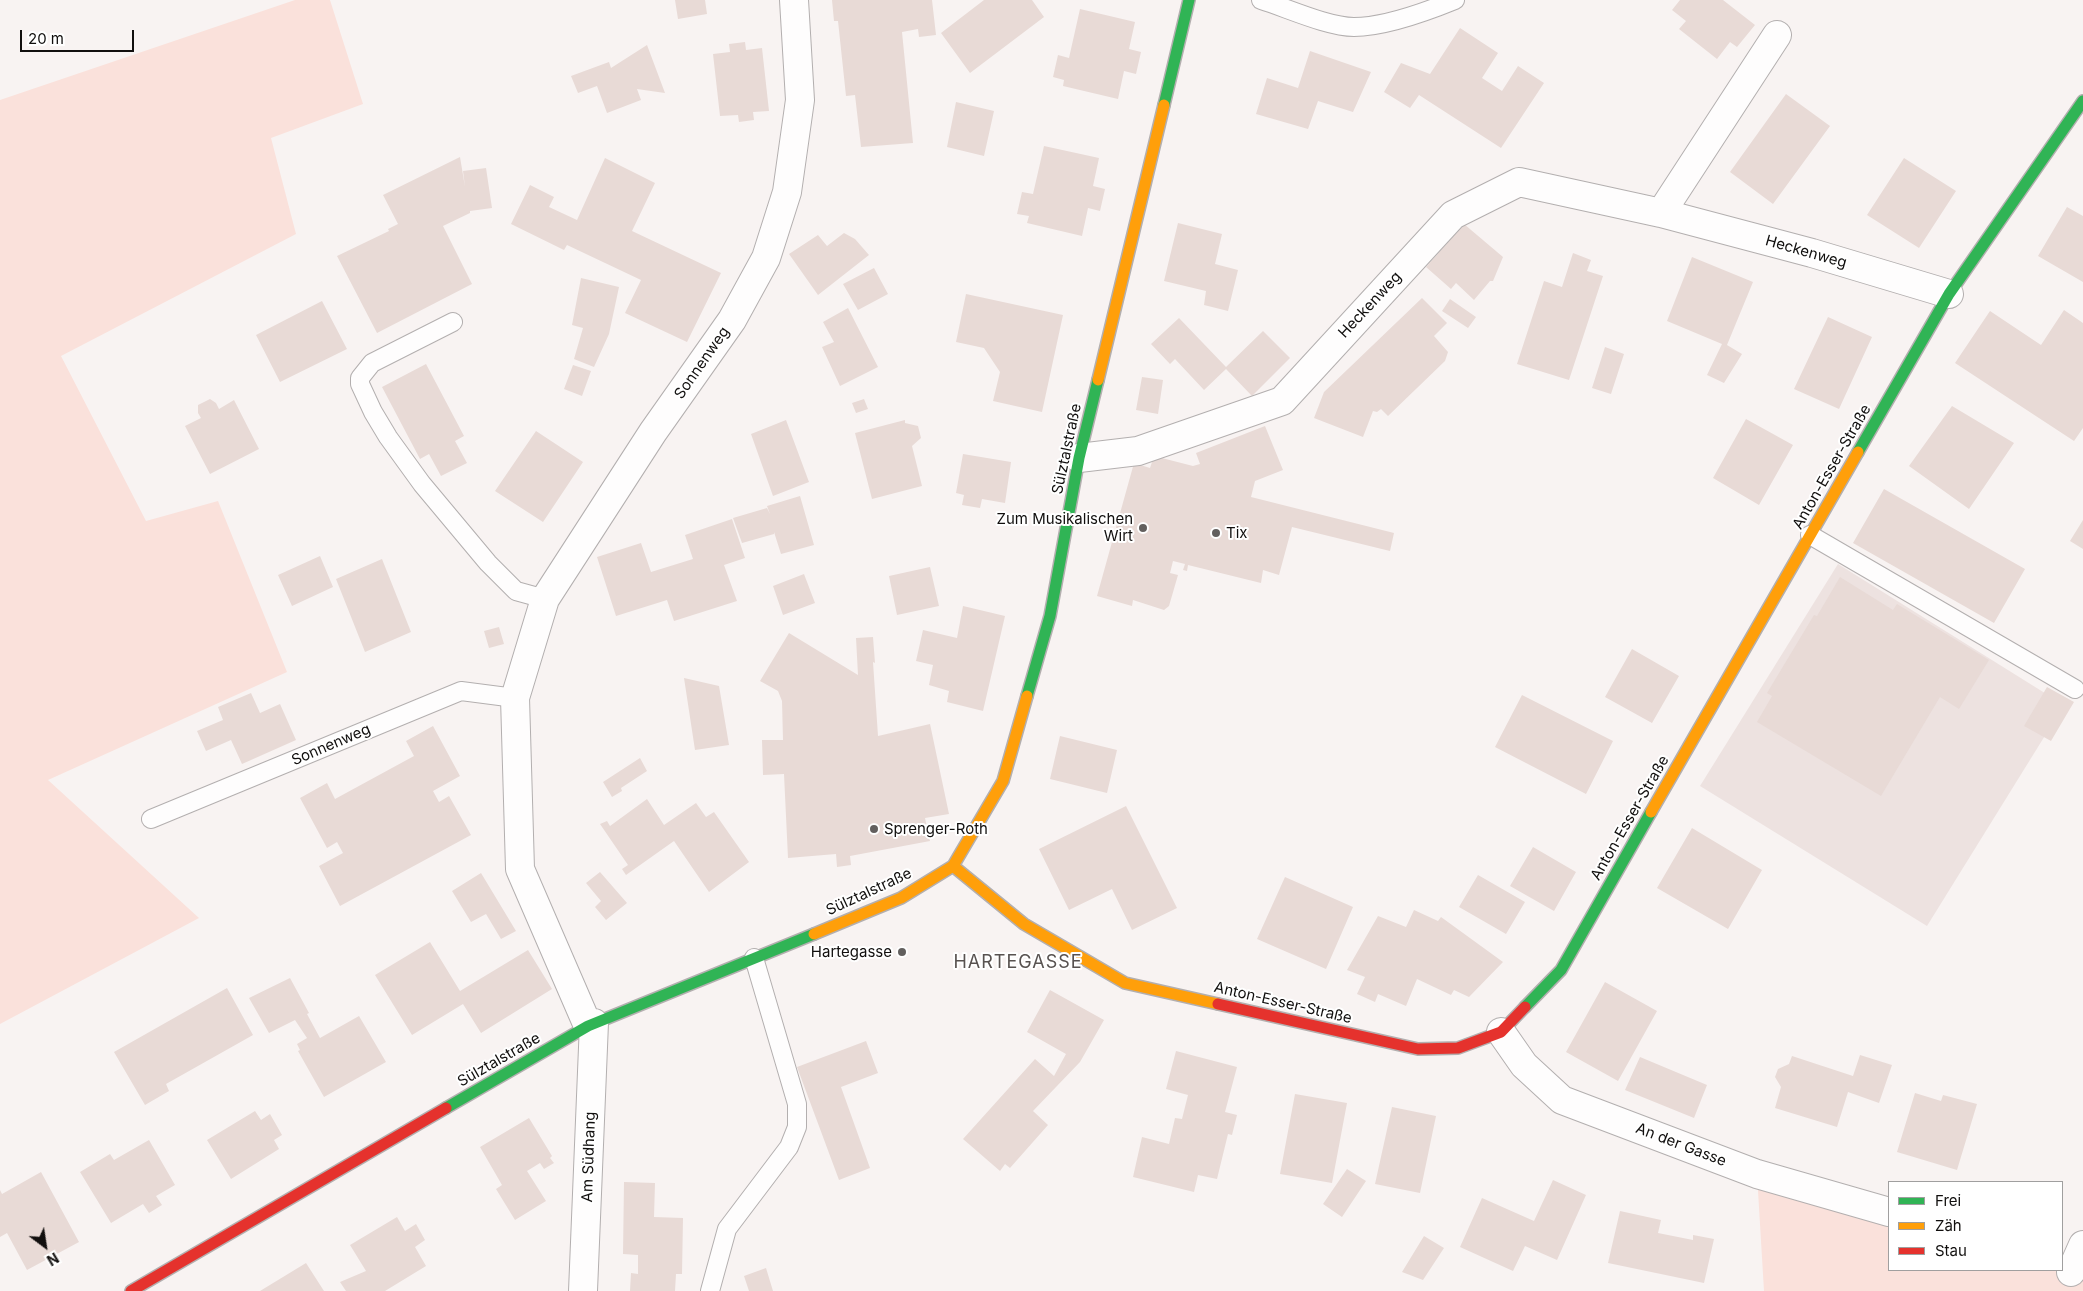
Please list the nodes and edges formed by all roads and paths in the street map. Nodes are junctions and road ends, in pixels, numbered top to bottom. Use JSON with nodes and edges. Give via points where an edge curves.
{"nodes":[{"id":1,"x":794,"y":0,"type":"edge"},
{"id":2,"x":1189,"y":0,"type":"edge"},
{"id":3,"x":1261,"y":0,"type":"edge"},
{"id":4,"x":1455,"y":0,"type":"edge"},
{"id":5,"x":1777,"y":35,"type":"dead end"},
{"id":6,"x":2083,"y":101,"type":"edge"},
{"id":7,"x":1662,"y":213,"type":"junction"},
{"id":8,"x":1949,"y":294,"type":"junction"},
{"id":9,"x":453,"y":322,"type":"dead end"},
{"id":10,"x":1079,"y":458,"type":"junction"},
{"id":11,"x":1810,"y":535,"type":"junction"},
{"id":12,"x":545,"y":599,"type":"junction"},
{"id":13,"x":2075,"y":689,"type":"dead end"},
{"id":14,"x":515,"y":698,"type":"junction"},
{"id":15,"x":151,"y":820,"type":"dead end"},
{"id":16,"x":952,"y":866,"type":"junction"},
{"id":17,"x":754,"y":958,"type":"junction"},
{"id":18,"x":591,"y":1024,"type":"junction"},
{"id":19,"x":1501,"y":1032,"type":"junction"},
{"id":20,"x":1888,"y":1212,"type":"edge"},
{"id":21,"x":2083,"y":1245,"type":"edge"},
{"id":22,"x":2072,"y":1272,"type":"edge"},
{"id":23,"x":131,"y":1291,"type":"edge"},
{"id":24,"x":583,"y":1291,"type":"edge"},
{"id":25,"x":710,"y":1291,"type":"edge"}],
"edges":[{"from":1,"to":12,"type":"street","name":"Sonnenweg","via":[[800,100],[787,192],[766,258],[732,320],[652,432]]},
{"from":2,"to":10,"type":"main road","name":"Sülztalstraße"},
{"from":3,"to":4,"type":"lane","via":[[1354,27],[1431,10]]},
{"from":5,"to":7,"type":"street"},
{"from":6,"to":8,"type":"main road","name":"Anton-Esser-Straße"},
{"from":7,"to":8,"type":"street","name":"Heckenweg"},
{"from":7,"to":10,"type":"street","name":"Heckenweg","via":[[1519,182],[1453,215],[1282,401],[1138,451]]},
{"from":8,"to":11,"type":"main road","name":"Anton-Esser-Straße"},
{"from":9,"to":12,"type":"lane","via":[[372,363],[360,378],[360,384],[388,437],[422,484],[488,563],[516,591]]},
{"from":10,"to":16,"type":"main road","name":"Sülztalstraße","via":[[1050,616],[1004,781]]},
{"from":11,"to":13,"type":"lane"},
{"from":11,"to":19,"type":"main road","name":"Anton-Esser-Straße","via":[[1560,970]]},
{"from":12,"to":14,"type":"street","name":"Sonnenweg"},
{"from":14,"to":15,"type":"lane","name":"Sonnenweg","via":[[461,690]]},
{"from":14,"to":18,"type":"street","name":"Sonnenweg","via":[[520,869]]},
{"from":16,"to":17,"type":"main road","name":"Sülztalstraße","via":[[901,898]]},
{"from":16,"to":19,"type":"main road","name":"Anton-Esser-Straße","via":[[1024,924],[1125,983],[1418,1049],[1458,1048]]},
{"from":17,"to":18,"type":"main road","name":"Sülztalstraße"},
{"from":17,"to":25,"type":"lane","via":[[796,1104],[797,1127],[789,1147],[727,1229]]},
{"from":18,"to":23,"type":"main road","name":"Sülztalstraße"},
{"from":18,"to":24,"type":"street","name":"Am Südhang"},
{"from":19,"to":20,"type":"street","name":"An der Gasse","via":[[1524,1065],[1562,1100],[1757,1174]]},
{"from":21,"to":22,"type":"street"}]}
